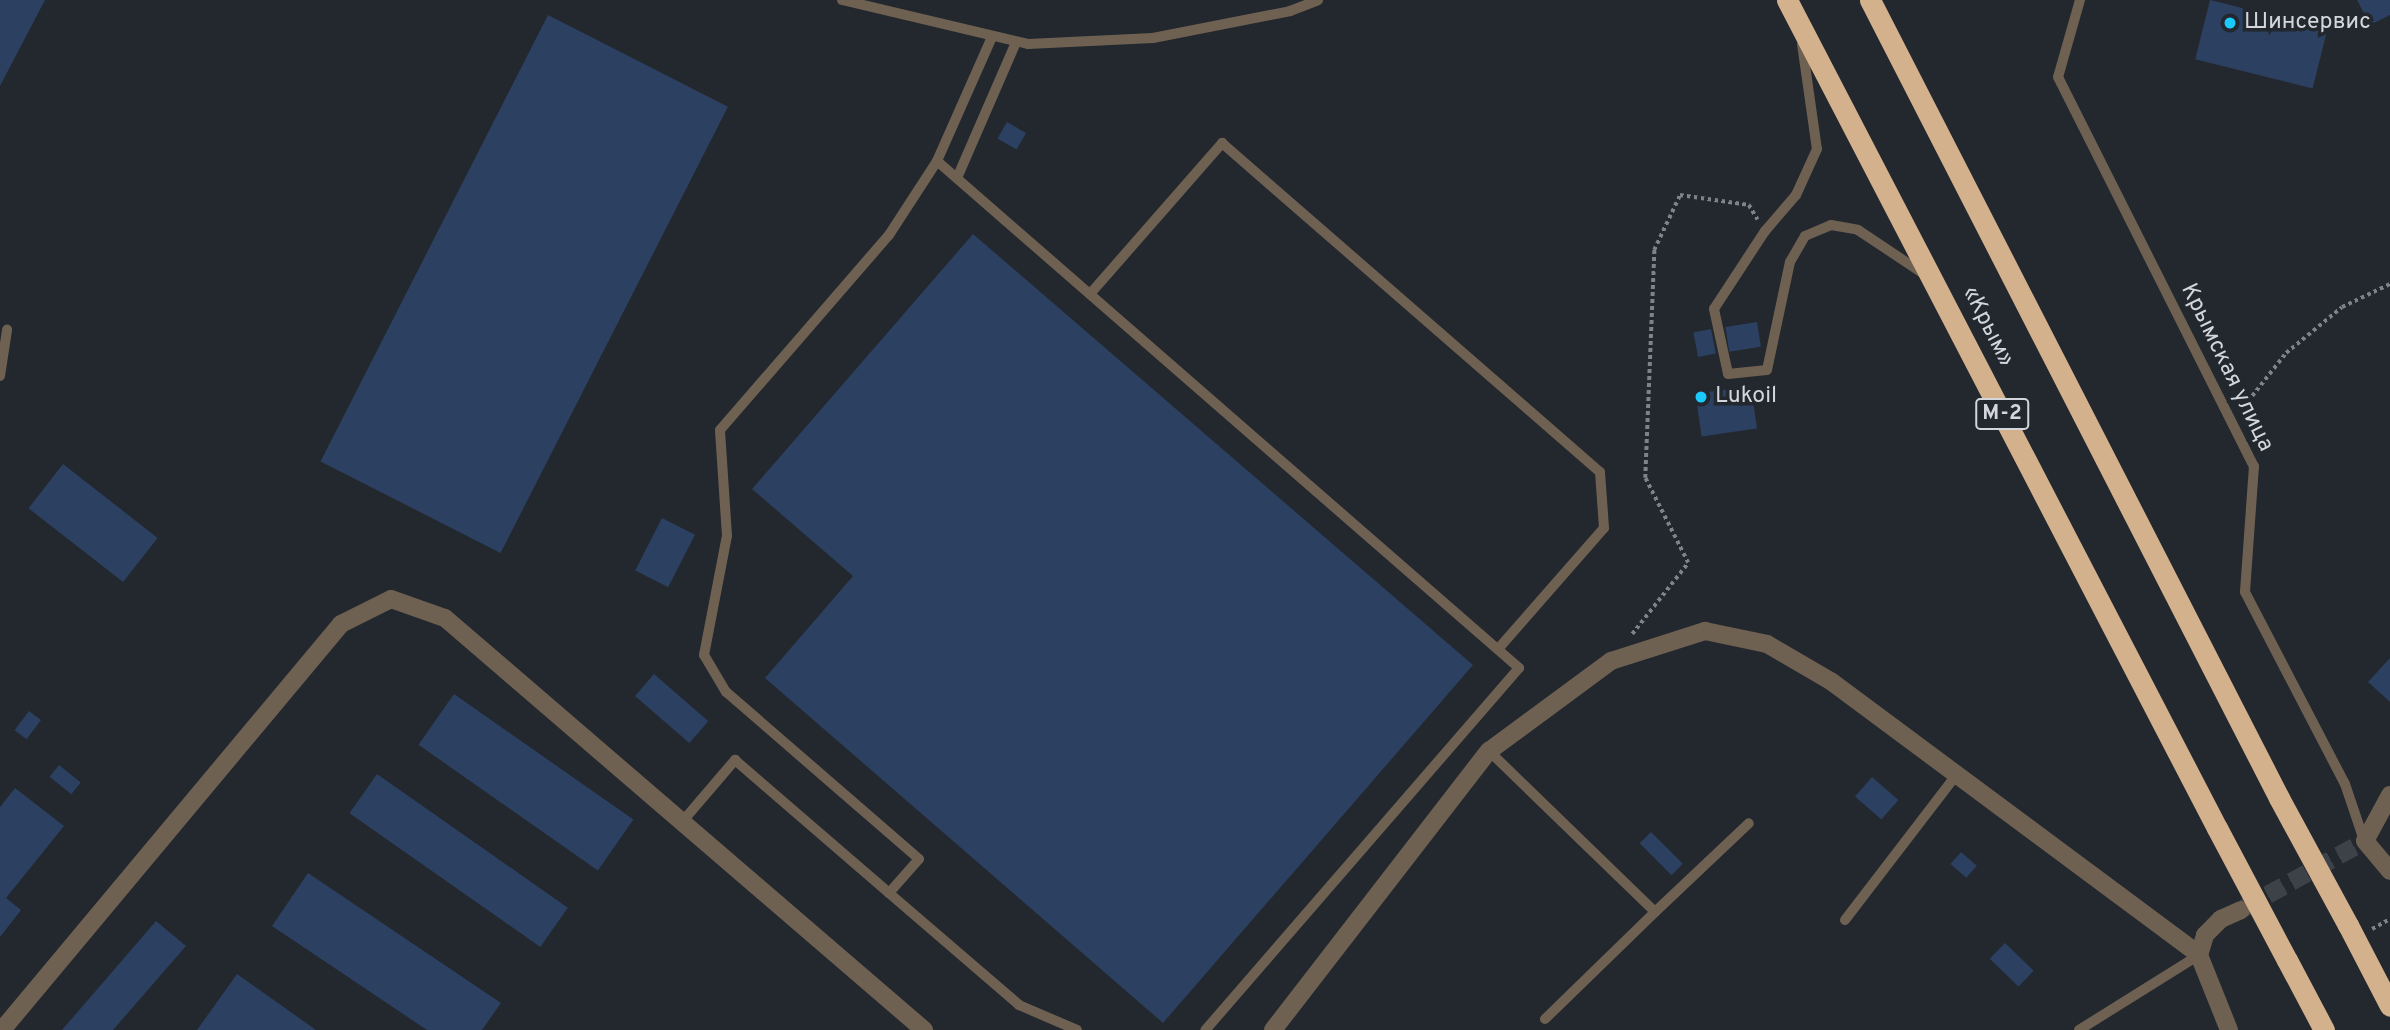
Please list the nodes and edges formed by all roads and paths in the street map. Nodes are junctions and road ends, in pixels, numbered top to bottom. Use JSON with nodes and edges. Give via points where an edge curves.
{"nodes":[{"id":1,"x":842,"y":0,"type":"edge"},
{"id":2,"x":1318,"y":0,"type":"edge"},
{"id":3,"x":1787,"y":0,"type":"edge"},
{"id":4,"x":1870,"y":0,"type":"edge"},
{"id":5,"x":2080,"y":0,"type":"edge"},
{"id":6,"x":1799,"y":22,"type":"junction"},
{"id":7,"x":991,"y":38,"type":"junction"},
{"id":8,"x":1016,"y":42,"type":"junction"},
{"id":9,"x":937,"y":161,"type":"junction"},
{"id":10,"x":957,"y":178,"type":"junction"},
{"id":11,"x":1765,"y":232,"type":"junction"},
{"id":12,"x":1932,"y":279,"type":"junction"},
{"id":13,"x":2390,"y":284,"type":"edge"},
{"id":14,"x":1090,"y":294,"type":"junction"},
{"id":15,"x":7,"y":330,"type":"dead end"},
{"id":16,"x":0,"y":376,"type":"edge"},
{"id":17,"x":2237,"y":428,"type":"junction"},
{"id":18,"x":1498,"y":649,"type":"junction"},
{"id":19,"x":1611,"y":661,"type":"junction"},
{"id":20,"x":1489,"y":751,"type":"junction"},
{"id":21,"x":1957,"y":774,"type":"junction"},
{"id":22,"x":2390,"y":795,"type":"edge"},
{"id":23,"x":682,"y":822,"type":"junction"},
{"id":24,"x":1749,"y":823,"type":"dead end"},
{"id":25,"x":2365,"y":841,"type":"junction"},
{"id":26,"x":2390,"y":870,"type":"edge"},
{"id":27,"x":889,"y":893,"type":"junction"},
{"id":28,"x":2241,"y":910,"type":"tunnel mouth"},
{"id":29,"x":1655,"y":912,"type":"junction"},
{"id":30,"x":1845,"y":920,"type":"dead end"},
{"id":31,"x":2199,"y":955,"type":"junction"},
{"id":32,"x":2390,"y":1006,"type":"edge"},
{"id":33,"x":1545,"y":1019,"type":"dead end"},
{"id":34,"x":2,"y":1030,"type":"edge"},
{"id":35,"x":924,"y":1030,"type":"edge"},
{"id":36,"x":1077,"y":1030,"type":"edge"},
{"id":37,"x":1205,"y":1030,"type":"edge"},
{"id":38,"x":1273,"y":1030,"type":"edge"},
{"id":39,"x":2080,"y":1030,"type":"edge"},
{"id":40,"x":2229,"y":1030,"type":"edge"},
{"id":41,"x":2324,"y":1030,"type":"edge"}],
"edges":[{"from":1,"to":7,"type":"lane"},
{"from":2,"to":8,"type":"lane","via":[[1290,11],[1153,38]]},
{"from":3,"to":6,"type":"highway","name":"«Крым»","number":"М-2"},
{"from":4,"to":32,"type":"highway","name":"«Крым»","bridge":true},
{"from":5,"to":17,"type":"lane","name":"Крымская улица","via":[[2058,77]]},
{"from":6,"to":11,"type":"lane","via":[[1818,149],[1796,195]]},
{"from":6,"to":12,"type":"highway","name":"«Крым»","number":"М-2"},
{"from":7,"to":8,"type":"lane"},
{"from":7,"to":9,"type":"lane"},
{"from":8,"to":10,"type":"lane"},
{"from":9,"to":10,"type":"lane"},
{"from":9,"to":27,"type":"lane","via":[[889,235],[720,430],[727,536],[704,655],[726,692],[919,859]]},
{"from":10,"to":14,"type":"lane"},
{"from":11,"to":12,"type":"lane","via":[[1714,309],[1728,374],[1767,370],[1790,262],[1805,236],[1831,225],[1857,230]]},
{"from":11,"to":19,"type":"path","via":[[1749,205],[1680,195],[1654,250],[1645,478],[1688,563]]},
{"from":12,"to":41,"type":"highway","name":"«Крым»","number":"М-2","bridge":true},
{"from":13,"to":17,"type":"path","via":[[2342,307],[2286,353],[2252,396]]},
{"from":14,"to":18,"type":"lane"},
{"from":14,"to":18,"type":"lane","via":[[1222,143],[1600,472],[1604,528]]},
{"from":15,"to":16,"type":"lane"},
{"from":17,"to":25,"type":"lane","name":"Крымская улица","via":[[2254,466],[2245,592],[2345,784]]},
{"from":18,"to":37,"type":"lane","via":[[1519,668]]},
{"from":19,"to":20,"type":"street"},
{"from":19,"to":21,"type":"street","via":[[1705,631],[1767,644],[1832,682]]},
{"from":20,"to":29,"type":"lane"},
{"from":20,"to":38,"type":"street"},
{"from":21,"to":30,"type":"lane"},
{"from":21,"to":31,"type":"street"},
{"from":22,"to":25,"type":"street"},
{"from":23,"to":27,"type":"lane","via":[[735,760]]},
{"from":23,"to":34,"type":"street","via":[[445,618],[391,600],[341,624]]},
{"from":23,"to":35,"type":"street"},
{"from":24,"to":29,"type":"lane"},
{"from":25,"to":26,"type":"street"},
{"from":27,"to":36,"type":"lane","via":[[1019,1005]]},
{"from":28,"to":31,"type":"street","via":[[2213,927]]},
{"from":29,"to":33,"type":"lane"},
{"from":31,"to":39,"type":"lane"},
{"from":31,"to":40,"type":"street"}]}
